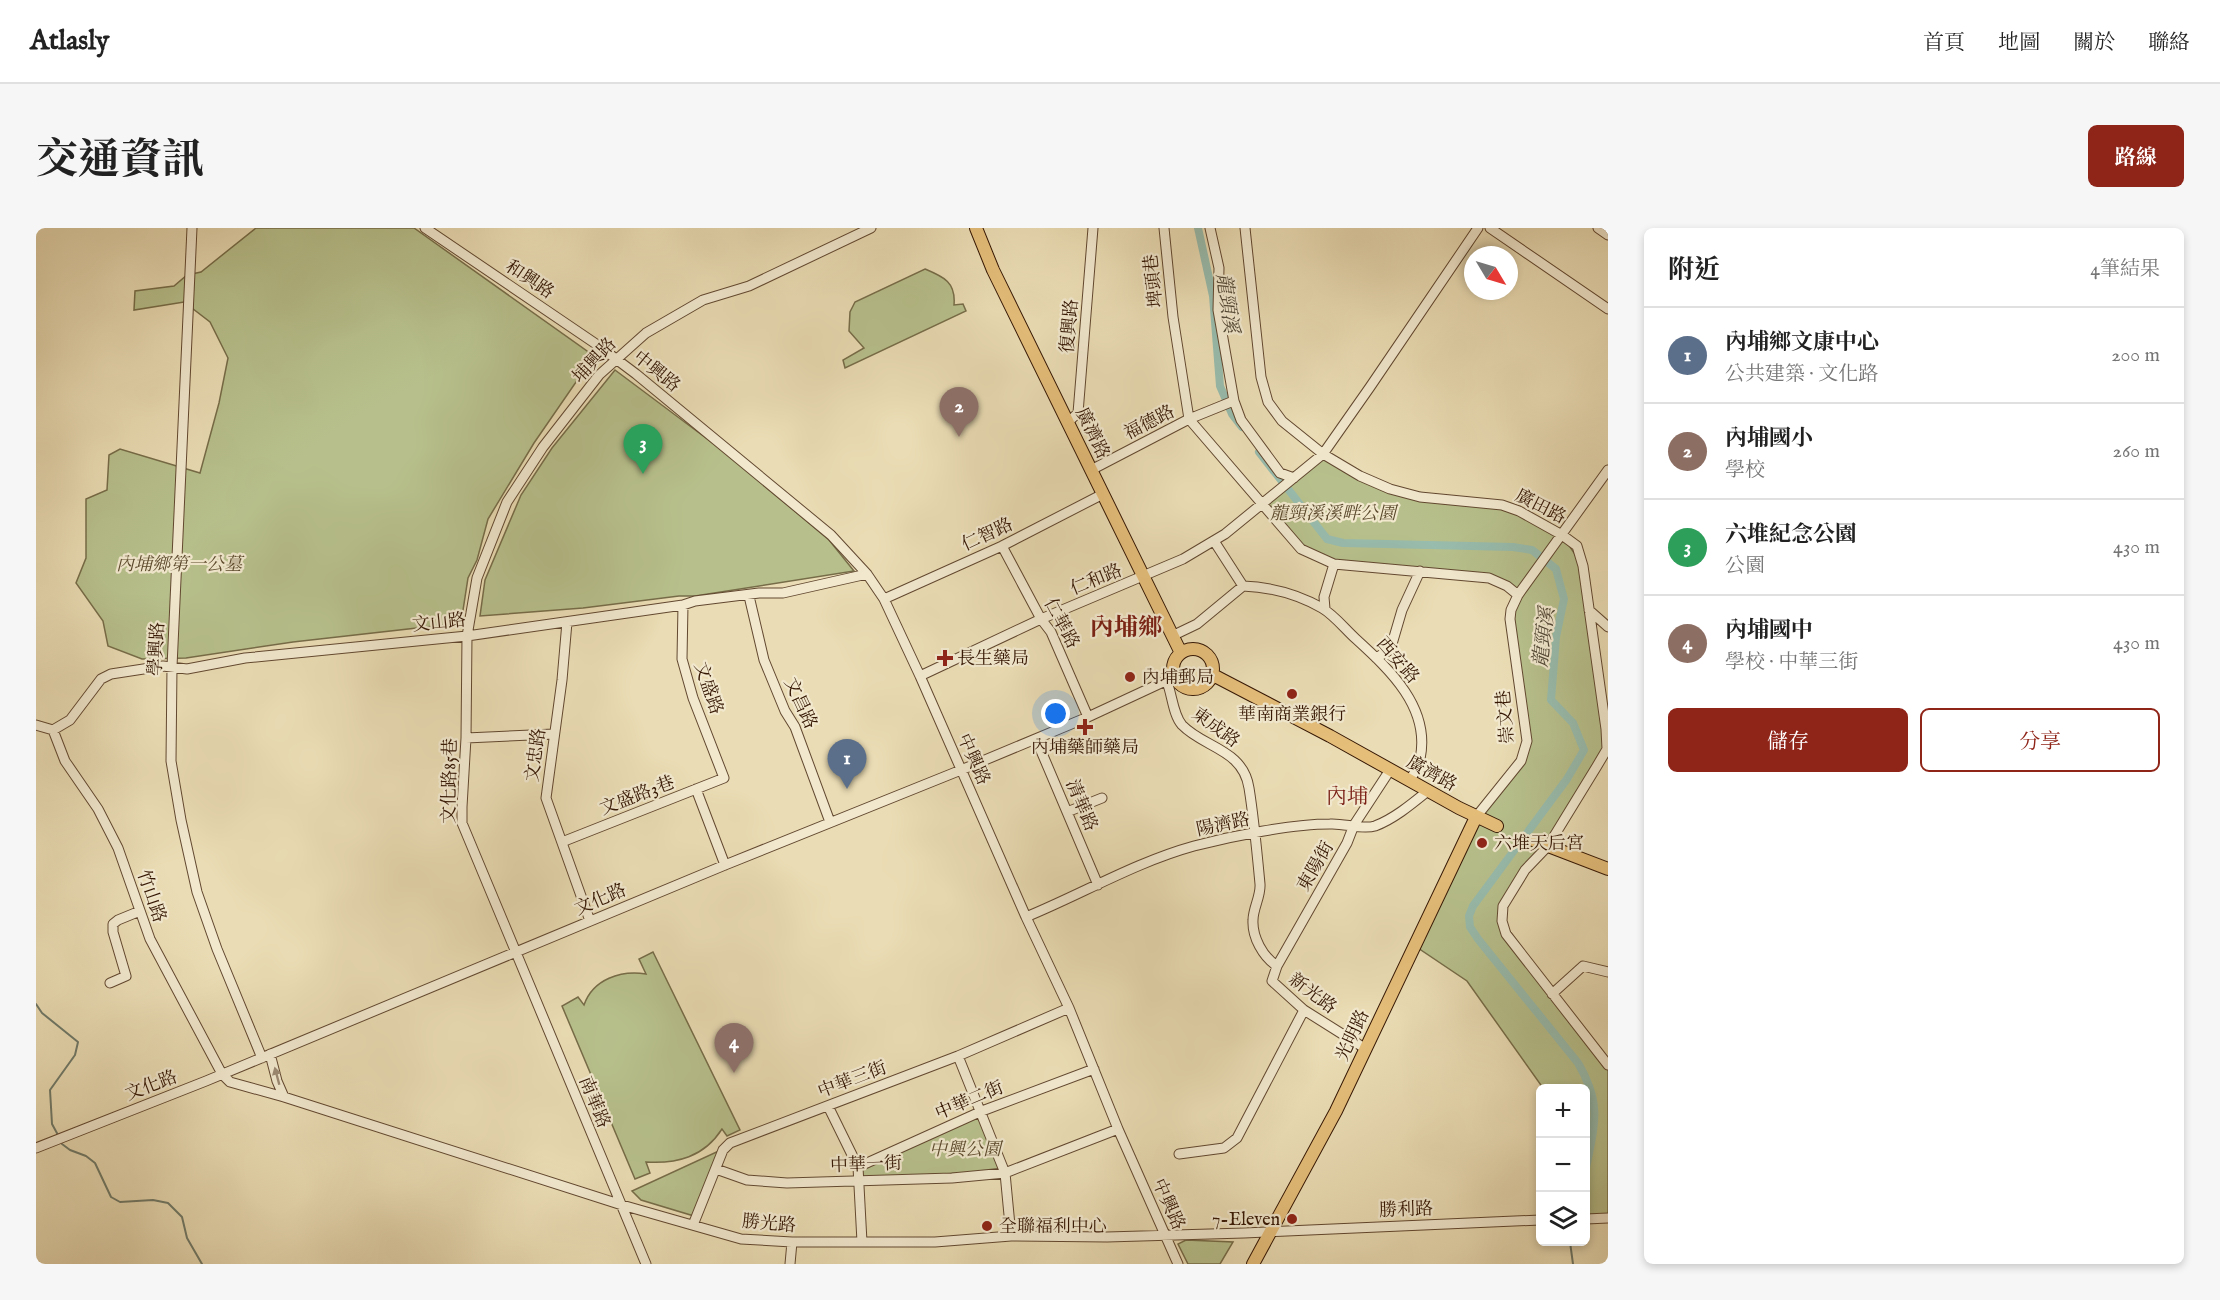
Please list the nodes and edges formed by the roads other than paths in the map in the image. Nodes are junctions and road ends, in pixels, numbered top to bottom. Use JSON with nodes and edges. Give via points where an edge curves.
{"nodes":[{"id":1,"x":192,"y":228,"type":"edge"},
{"id":2,"x":425,"y":228,"type":"edge"},
{"id":3,"x":871,"y":228,"type":"edge"},
{"id":4,"x":976,"y":228,"type":"edge"},
{"id":5,"x":1093,"y":228,"type":"edge"},
{"id":6,"x":1164,"y":228,"type":"edge"},
{"id":7,"x":1210,"y":228,"type":"edge"},
{"id":8,"x":1245,"y":228,"type":"edge"},
{"id":9,"x":1478,"y":228,"type":"edge"},
{"id":10,"x":1490,"y":228,"type":"edge"},
{"id":11,"x":1598,"y":228,"type":"edge"},
{"id":12,"x":1608,"y":235,"type":"edge"},
{"id":13,"x":1608,"y":309,"type":"edge"},
{"id":14,"x":1175,"y":331,"type":"joint"},
{"id":15,"x":615,"y":358,"type":"junction"},
{"id":16,"x":1226,"y":404,"type":"dead end"},
{"id":17,"x":1190,"y":419,"type":"junction"},
{"id":18,"x":1068,"y":422,"type":"junction"},
{"id":19,"x":1323,"y":454,"type":"junction"},
{"id":20,"x":1091,"y":470,"type":"junction"},
{"id":21,"x":1608,"y":470,"type":"edge"},
{"id":22,"x":1292,"y":478,"type":"junction"},
{"id":23,"x":1103,"y":494,"type":"junction"},
{"id":24,"x":1262,"y":503,"type":"junction"},
{"id":25,"x":1562,"y":535,"type":"junction"},
{"id":26,"x":1214,"y":541,"type":"junction"},
{"id":27,"x":1002,"y":546,"type":"junction"},
{"id":28,"x":1334,"y":564,"type":"junction"},
{"id":29,"x":1420,"y":572,"type":"junction"},
{"id":30,"x":867,"y":574,"type":"junction"},
{"id":31,"x":1142,"y":577,"type":"junction"},
{"id":32,"x":1243,"y":586,"type":"junction"},
{"id":33,"x":1518,"y":595,"type":"junction"},
{"id":34,"x":749,"y":596,"type":"junction"},
{"id":35,"x":884,"y":599,"type":"junction"},
{"id":36,"x":683,"y":605,"type":"junction"},
{"id":37,"x":1325,"y":609,"type":"junction"},
{"id":38,"x":1589,"y":610,"type":"junction"},
{"id":39,"x":1041,"y":619,"type":"junction"},
{"id":40,"x":567,"y":622,"type":"junction"},
{"id":41,"x":1608,"y":627,"type":"edge"},
{"id":42,"x":467,"y":636,"type":"junction"},
{"id":43,"x":1172,"y":636,"type":"junction"},
{"id":44,"x":1181,"y":653,"type":"junction"},
{"id":45,"x":1376,"y":658,"type":"junction"},
{"id":46,"x":172,"y":667,"type":"junction"},
{"id":47,"x":1213,"y":675,"type":"junction"},
{"id":48,"x":920,"y":676,"type":"junction"},
{"id":49,"x":1171,"y":679,"type":"junction"},
{"id":50,"x":1088,"y":717,"type":"junction"},
{"id":51,"x":36,"y":725,"type":"edge"},
{"id":52,"x":53,"y":730,"type":"junction"},
{"id":53,"x":554,"y":734,"type":"junction"},
{"id":54,"x":466,"y":738,"type":"junction"},
{"id":55,"x":1036,"y":739,"type":"junction"},
{"id":56,"x":961,"y":770,"type":"junction"},
{"id":57,"x":1390,"y":770,"type":"junction"},
{"id":58,"x":724,"y":778,"type":"joint"},
{"id":59,"x":1410,"y":780,"type":"junction"},
{"id":60,"x":696,"y":789,"type":"junction"},
{"id":61,"x":1429,"y":790,"type":"junction"},
{"id":62,"x":1102,"y":798,"type":"dead end"},
{"id":63,"x":1067,"y":812,"type":"junction"},
{"id":64,"x":1476,"y":817,"type":"junction"},
{"id":65,"x":830,"y":822,"type":"junction"},
{"id":66,"x":1354,"y":825,"type":"junction"},
{"id":67,"x":1497,"y":826,"type":"dead end"},
{"id":68,"x":1254,"y":834,"type":"junction"},
{"id":69,"x":1535,"y":841,"type":"dead end"},
{"id":70,"x":562,"y":842,"type":"junction"},
{"id":71,"x":1548,"y":846,"type":"junction"},
{"id":72,"x":725,"y":865,"type":"junction"},
{"id":73,"x":1608,"y":869,"type":"edge"},
{"id":74,"x":1098,"y":885,"type":"junction"},
{"id":75,"x":140,"y":911,"type":"junction"},
{"id":76,"x":1026,"y":917,"type":"junction"},
{"id":77,"x":590,"y":921,"type":"junction"},
{"id":78,"x":516,"y":952,"type":"junction"},
{"id":79,"x":1277,"y":966,"type":"junction"},
{"id":80,"x":1608,"y":972,"type":"edge"},
{"id":81,"x":1272,"y":981,"type":"joint"},
{"id":82,"x":110,"y":983,"type":"dead end"},
{"id":83,"x":1552,"y":994,"type":"junction"},
{"id":84,"x":1069,"y":1008,"type":"junction"},
{"id":85,"x":1304,"y":1010,"type":"junction"},
{"id":86,"x":1365,"y":1049,"type":"junction"},
{"id":87,"x":266,"y":1056,"type":"junction"},
{"id":88,"x":958,"y":1056,"type":"junction"},
{"id":89,"x":1608,"y":1065,"type":"edge"},
{"id":90,"x":1094,"y":1069,"type":"junction"},
{"id":91,"x":222,"y":1074,"type":"junction"},
{"id":92,"x":284,"y":1097,"type":"junction"},
{"id":93,"x":828,"y":1106,"type":"junction"},
{"id":94,"x":982,"y":1111,"type":"junction"},
{"id":95,"x":1118,"y":1129,"type":"junction"},
{"id":96,"x":36,"y":1148,"type":"edge"},
{"id":97,"x":1179,"y":1154,"type":"dead end"},
{"id":98,"x":858,"y":1167,"type":"junction"},
{"id":99,"x":716,"y":1168,"type":"junction"},
{"id":100,"x":1005,"y":1173,"type":"junction"},
{"id":101,"x":861,"y":1181,"type":"junction"},
{"id":102,"x":622,"y":1204,"type":"junction"},
{"id":103,"x":1608,"y":1218,"type":"edge"},
{"id":104,"x":1536,"y":1220,"type":"edge"},
{"id":105,"x":1590,"y":1220,"type":"edge"},
{"id":106,"x":693,"y":1224,"type":"junction"},
{"id":107,"x":1272,"y":1230,"type":"junction"},
{"id":108,"x":1164,"y":1234,"type":"junction"},
{"id":109,"x":1011,"y":1236,"type":"junction"},
{"id":110,"x":792,"y":1242,"type":"junction"},
{"id":111,"x":862,"y":1242,"type":"junction"},
{"id":112,"x":645,"y":1264,"type":"edge"},
{"id":113,"x":790,"y":1264,"type":"edge"},
{"id":114,"x":1178,"y":1264,"type":"edge"},
{"id":115,"x":1253,"y":1264,"type":"edge"}],
"edges":[{"from":1,"to":46,"type":"street","name":"學興路"},
{"from":2,"to":15,"type":"street","name":"和興路"},
{"from":3,"to":15,"type":"street","name":"埔興路","via":[[749,286],[703,300],[646,333]]},
{"from":4,"to":18,"type":"main road","name":"廣濟路"},
{"from":5,"to":18,"type":"street","name":"復興路","via":[[1078,413]]},
{"from":6,"to":14,"type":"street","name":"埤頭巷"},
{"from":7,"to":22,"type":"street","via":[[1219,268],[1218,310],[1233,401],[1241,420],[1280,473]]},
{"from":8,"to":19,"type":"street","name":"廣田路","via":[[1261,377],[1268,402],[1282,421]]},
{"from":9,"to":19,"type":"street"},
{"from":10,"to":13,"type":"street"},
{"from":11,"to":12,"type":"street"},
{"from":14,"to":17,"type":"street","name":"福德路"},
{"from":15,"to":30,"type":"street","name":"中興路","via":[[831,535]]},
{"from":15,"to":42,"type":"street","name":"埔興路","via":[[543,447],[507,502],[477,578]]},
{"from":16,"to":17,"type":"street","name":"福德路"},
{"from":17,"to":20,"type":"street","name":"福德路"},
{"from":17,"to":24,"type":"street"},
{"from":18,"to":20,"type":"main road","name":"廣濟路"},
{"from":19,"to":22,"type":"street"},
{"from":19,"to":25,"type":"street","name":"廣田路","via":[[1390,489],[1420,497],[1502,505]]},
{"from":20,"to":23,"type":"main road","name":"廣濟路"},
{"from":21,"to":25,"type":"street","name":"崇文巷"},
{"from":22,"to":24,"type":"street","name":"仁和路"},
{"from":23,"to":27,"type":"street","name":"仁智路"},
{"from":23,"to":31,"type":"main road","name":"廣濟路"},
{"from":24,"to":26,"type":"street","name":"仁和路"},
{"from":24,"to":28,"type":"street","via":[[1301,549]]},
{"from":25,"to":33,"type":"street","name":"崇文巷"},
{"from":25,"to":38,"type":"street","name":"廣田路","via":[[1577,546]]},
{"from":26,"to":31,"type":"street","name":"仁和路"},
{"from":26,"to":32,"type":"street"},
{"from":27,"to":35,"type":"street","name":"仁智路"},
{"from":27,"to":39,"type":"street","name":"仁華路"},
{"from":28,"to":29,"type":"street"},
{"from":28,"to":37,"type":"street","via":[[1324,597]]},
{"from":29,"to":33,"type":"street","via":[[1489,578]]},
{"from":29,"to":45,"type":"street","via":[[1402,610],[1392,644]]},
{"from":30,"to":34,"type":"street","name":"文山路","via":[[783,593]]},
{"from":30,"to":35,"type":"street","name":"中興路"},
{"from":31,"to":39,"type":"street","name":"仁和路"},
{"from":31,"to":43,"type":"main road","name":"廣濟路"},
{"from":32,"to":37,"type":"street","name":"西安路","via":[[1277,589]]},
{"from":32,"to":43,"type":"street","via":[[1197,624]]},
{"from":33,"to":64,"type":"street","name":"崇文巷","via":[[1510,619],[1527,741],[1521,761]]},
{"from":34,"to":36,"type":"street","name":"文山路"},
{"from":34,"to":65,"type":"street","name":"文昌路","via":[[764,660],[795,727]]},
{"from":35,"to":48,"type":"street","name":"中興路"},
{"from":36,"to":40,"type":"street","name":"文山路"},
{"from":36,"to":58,"type":"street","name":"文盛路","via":[[682,659]]},
{"from":37,"to":45,"type":"street","name":"西安路"},
{"from":38,"to":41,"type":"street"},
{"from":38,"to":71,"type":"street","name":"廣田路","via":[[1607,749]]},
{"from":39,"to":48,"type":"street","name":"仁和路"},
{"from":39,"to":50,"type":"street","name":"仁華路","via":[[1051,632]]},
{"from":40,"to":42,"type":"street","name":"文山路"},
{"from":40,"to":53,"type":"street","name":"文忠路"},
{"from":42,"to":46,"type":"street","name":"文山路","via":[[245,658],[187,669]]},
{"from":42,"to":54,"type":"street","name":"文化路85巷"},
{"from":43,"to":44,"type":"main road","name":"廣濟路"},
{"from":44,"to":47,"type":"main road","via":[[1194,649],[1207,655]]},
{"from":44,"to":49,"type":"main road","via":[[1173,664]]},
{"from":45,"to":59,"type":"street","name":"西安路","via":[[1402,686],[1417,711],[1422,734],[1420,760]]},
{"from":46,"to":52,"type":"street","name":"文山路","via":[[111,674],[100,679],[70,720]]},
{"from":46,"to":87,"type":"street","name":"學興路","via":[[171,761],[192,870],[217,949]]},
{"from":47,"to":49,"type":"main road","via":[[1206,685],[1194,689]]},
{"from":47,"to":57,"type":"main road","name":"廣濟路"},
{"from":48,"to":56,"type":"street","name":"中興路"},
{"from":49,"to":50,"type":"street","name":"文化路"},
{"from":49,"to":68,"type":"street","name":"東成路","via":[[1182,726],[1217,746],[1243,768]]},
{"from":50,"to":55,"type":"street","name":"文化路"},
{"from":51,"to":52,"type":"street"},
{"from":52,"to":75,"type":"street","name":"竹山路","via":[[65,761],[98,808],[118,848]]},
{"from":53,"to":54,"type":"street"},
{"from":53,"to":70,"type":"street","name":"文忠路","via":[[546,798]]},
{"from":54,"to":78,"type":"street","name":"文化路85巷","via":[[462,823]]},
{"from":55,"to":56,"type":"street","name":"文化路"},
{"from":55,"to":63,"type":"street","name":"清華路"},
{"from":56,"to":65,"type":"street","name":"文化路"},
{"from":56,"to":76,"type":"street","name":"中興路"},
{"from":57,"to":59,"type":"main road","name":"廣濟路"},
{"from":57,"to":66,"type":"street","name":"東陽街"},
{"from":58,"to":60,"type":"street","name":"文盛路3巷"},
{"from":59,"to":61,"type":"main road","name":"廣濟路"},
{"from":60,"to":70,"type":"street","name":"文盛路3巷"},
{"from":60,"to":72,"type":"street"},
{"from":61,"to":64,"type":"main road","name":"廣濟路"},
{"from":61,"to":66,"type":"street","name":"陽濟路","via":[[1403,811],[1375,826]]},
{"from":62,"to":63,"type":"street"},
{"from":63,"to":74,"type":"street","name":"清華路"},
{"from":64,"to":67,"type":"main road","name":"廣濟路"},
{"from":64,"to":86,"type":"main road","name":"光明路"},
{"from":65,"to":72,"type":"street","name":"文化路"},
{"from":66,"to":68,"type":"street","name":"陽濟路","via":[[1330,824]]},
{"from":66,"to":79,"type":"street","name":"東陽街"},
{"from":68,"to":74,"type":"street","name":"陽濟路","via":[[1169,853]]},
{"from":68,"to":79,"type":"street","name":"東成路","via":[[1260,887],[1252,920],[1267,960]]},
{"from":69,"to":71,"type":"main road"},
{"from":70,"to":77,"type":"street","name":"文忠路"},
{"from":71,"to":73,"type":"main road"},
{"from":71,"to":83,"type":"street","name":"廣田路","via":[[1510,891],[1502,921],[1506,934]]},
{"from":72,"to":77,"type":"street","name":"文化路"},
{"from":74,"to":76,"type":"street","name":"陽濟路"},
{"from":75,"to":82,"type":"street","via":[[113,924],[126,976]]},
{"from":75,"to":91,"type":"street","name":"竹山路","via":[[150,939]]},
{"from":76,"to":84,"type":"street","name":"中興路"},
{"from":77,"to":78,"type":"street","name":"文化路"},
{"from":78,"to":87,"type":"street","name":"文化路"},
{"from":78,"to":102,"type":"street","name":"南華路"},
{"from":79,"to":81,"type":"street","name":"東陽街"},
{"from":80,"to":83,"type":"street","via":[[1583,966]]},
{"from":81,"to":85,"type":"street","name":"新光路"},
{"from":83,"to":89,"type":"street","name":"廣田路"},
{"from":84,"to":88,"type":"street","name":"中華三街"},
{"from":84,"to":90,"type":"street","name":"中興路"},
{"from":85,"to":86,"type":"street","name":"新光路"},
{"from":85,"to":97,"type":"street","via":[[1237,1138],[1224,1148]]},
{"from":86,"to":107,"type":"main road","name":"光明路"},
{"from":87,"to":91,"type":"street","name":"文化路"},
{"from":92,"to":87,"type":"street","one_way":true},
{"from":88,"to":93,"type":"street","name":"中華三街"},
{"from":88,"to":94,"type":"street"},
{"from":90,"to":94,"type":"street","name":"中華二街"},
{"from":90,"to":95,"type":"street","name":"中興路"},
{"from":91,"to":92,"type":"street","name":"勝光路","via":[[230,1082]]},
{"from":91,"to":96,"type":"street","name":"文化路"},
{"from":92,"to":102,"type":"street","name":"勝光路"},
{"from":93,"to":98,"type":"street"},
{"from":93,"to":99,"type":"street","name":"中華三街","via":[[730,1143]]},
{"from":94,"to":98,"type":"street","name":"中華二街"},
{"from":94,"to":100,"type":"street"},
{"from":95,"to":100,"type":"street","name":"中華一街"},
{"from":95,"to":108,"type":"street","name":"中興路"},
{"from":98,"to":101,"type":"street"},
{"from":99,"to":101,"type":"street","name":"中華一街","via":[[747,1180]]},
{"from":99,"to":106,"type":"street","name":"中華三街"},
{"from":100,"to":101,"type":"street","name":"中華一街"},
{"from":100,"to":109,"type":"street"},
{"from":101,"to":111,"type":"street"},
{"from":102,"to":106,"type":"street","name":"勝光路"},
{"from":102,"to":112,"type":"street","name":"南華路"},
{"from":103,"to":105,"type":"street"},
{"from":104,"to":107,"type":"street","name":"勝利路"},
{"from":106,"to":110,"type":"street","name":"勝光路","via":[[741,1239]]},
{"from":107,"to":108,"type":"street","name":"勝光路"},
{"from":107,"to":115,"type":"main road","name":"光明路"},
{"from":108,"to":109,"type":"street","name":"勝光路"},
{"from":108,"to":114,"type":"street","name":"中興路"},
{"from":109,"to":111,"type":"street","name":"勝光路"},
{"from":110,"to":111,"type":"street","name":"勝光路"},
{"from":110,"to":113,"type":"street"}]}
